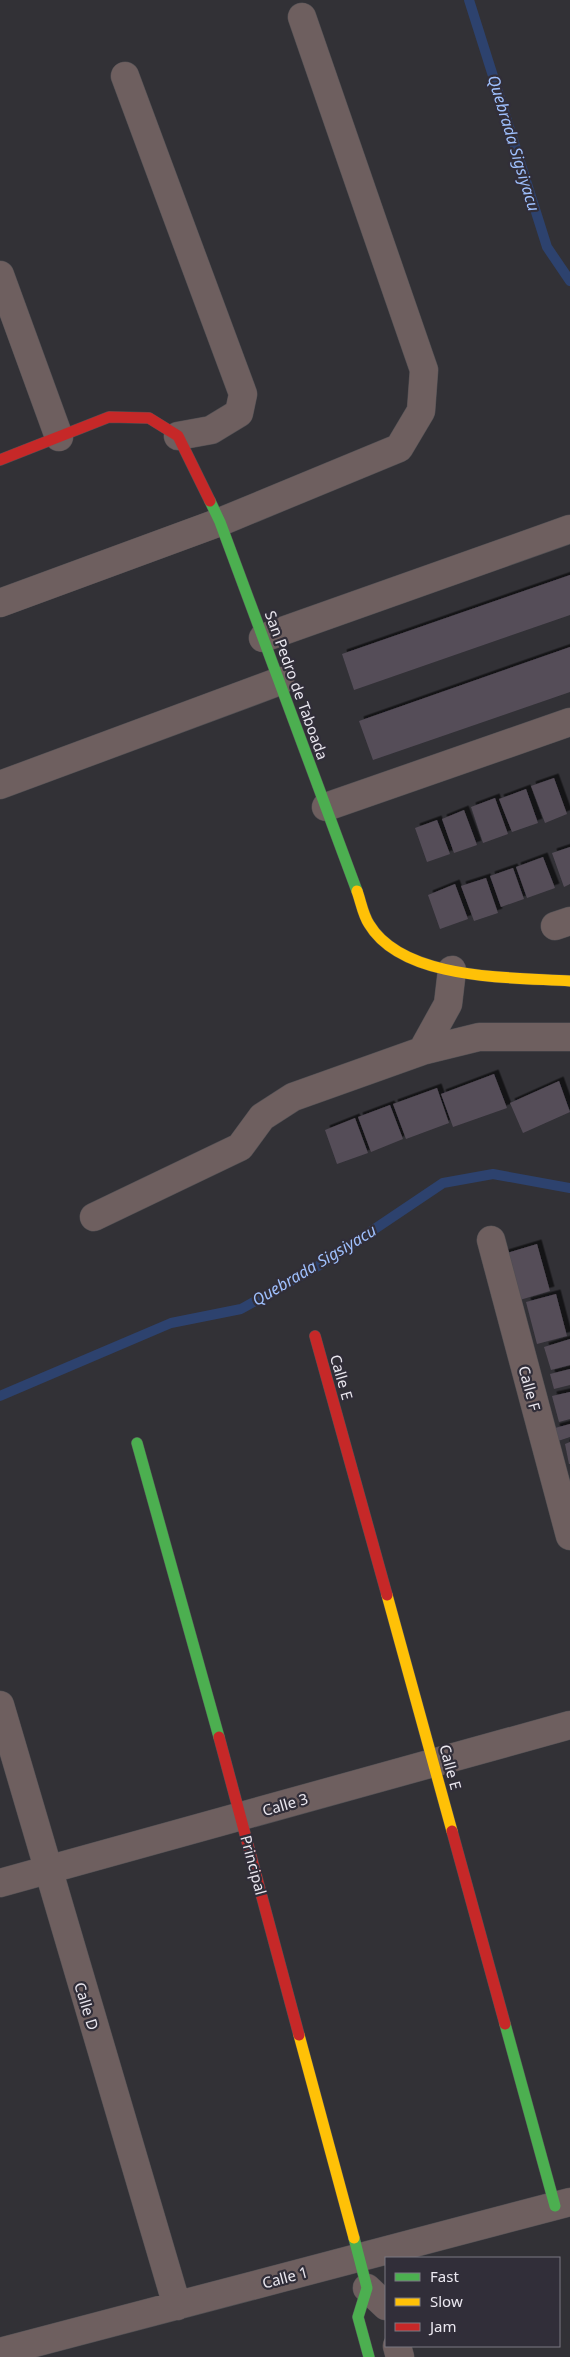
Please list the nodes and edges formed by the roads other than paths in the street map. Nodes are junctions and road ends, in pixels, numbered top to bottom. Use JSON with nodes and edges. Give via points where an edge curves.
{"nodes":[{"id":1,"x":302,"y":17,"type":"dead end"},
{"id":2,"x":125,"y":76,"type":"dead end"},
{"id":3,"x":0,"y":274,"type":"edge"},
{"id":4,"x":59,"y":436,"type":"junction"},
{"id":5,"x":178,"y":436,"type":"junction"},
{"id":6,"x":0,"y":460,"type":"edge"},
{"id":7,"x":220,"y":522,"type":"junction"},
{"id":8,"x":570,"y":529,"type":"edge"},
{"id":9,"x":0,"y":603,"type":"edge"},
{"id":10,"x":263,"y":638,"type":"junction"},
{"id":11,"x":280,"y":681,"type":"junction"},
{"id":12,"x":570,"y":722,"type":"edge"},
{"id":13,"x":0,"y":785,"type":"edge"},
{"id":14,"x":326,"y":807,"type":"junction"},
{"id":15,"x":452,"y":970,"type":"junction"},
{"id":16,"x":570,"y":981,"type":"edge"},
{"id":17,"x":570,"y":1037,"type":"edge"},
{"id":18,"x":422,"y":1050,"type":"junction"},
{"id":19,"x":94,"y":1216,"type":"dead end"},
{"id":20,"x":490,"y":1240,"type":"dead end"},
{"id":21,"x":315,"y":1336,"type":"dead end"},
{"id":22,"x":137,"y":1443,"type":"dead end"},
{"id":23,"x":570,"y":1536,"type":"edge"},
{"id":24,"x":0,"y":1705,"type":"edge"},
{"id":25,"x":570,"y":1725,"type":"edge"},
{"id":26,"x":434,"y":1762,"type":"junction"},
{"id":27,"x":241,"y":1816,"type":"junction"},
{"id":28,"x":47,"y":1870,"type":"junction"},
{"id":29,"x":0,"y":1883,"type":"edge"},
{"id":30,"x":563,"y":2204,"type":"edge"},
{"id":31,"x":360,"y":2258,"type":"junction"},
{"id":32,"x":377,"y":2297,"type":"edge"},
{"id":33,"x":177,"y":2306,"type":"junction"},
{"id":34,"x":0,"y":2352,"type":"edge"},
{"id":35,"x":368,"y":2357,"type":"edge"}],
"edges":[{"from":1,"to":7,"type":"street","via":[[424,370],[421,411],[399,448]]},
{"from":2,"to":5,"type":"street","via":[[243,394],[239,413],[211,430]]},
{"from":3,"to":4,"type":"street"},
{"from":4,"to":5,"type":"street","via":[[109,417],[149,418]]},
{"from":4,"to":6,"type":"street"},
{"from":5,"to":7,"type":"street","name":"San Pedro de Taboada"},
{"from":7,"to":9,"type":"street"},
{"from":7,"to":10,"type":"street","name":"San Pedro de Taboada"},
{"from":8,"to":10,"type":"street"},
{"from":10,"to":11,"type":"street","name":"San Pedro de Taboada"},
{"from":11,"to":13,"type":"street"},
{"from":11,"to":14,"type":"street","name":"San Pedro de Taboada"},
{"from":12,"to":14,"type":"street"},
{"from":14,"to":15,"type":"street","name":"San Pedro de Taboada","via":[[369,924],[391,949],[422,965]]},
{"from":15,"to":16,"type":"street","name":"San Pedro de Taboada"},
{"from":15,"to":18,"type":"street","via":[[448,1004]]},
{"from":17,"to":18,"type":"street","via":[[479,1037]]},
{"from":18,"to":19,"type":"street","via":[[293,1097],[262,1117],[240,1147]]},
{"from":20,"to":23,"type":"street","name":"Calle F"},
{"from":21,"to":26,"type":"street","name":"Calle E"},
{"from":22,"to":27,"type":"street","name":"Principal"},
{"from":24,"to":28,"type":"street","name":"Calle D"},
{"from":25,"to":26,"type":"street","name":"Calle 3"},
{"from":26,"to":27,"type":"street","name":"Calle 3"},
{"from":26,"to":30,"type":"street","name":"Calle E"},
{"from":27,"to":28,"type":"street","name":"Calle 3"},
{"from":27,"to":31,"type":"street","name":"Principal"},
{"from":28,"to":29,"type":"street","name":"Calle 3"},
{"from":28,"to":33,"type":"street","name":"Calle D"},
{"from":30,"to":31,"type":"street","name":"Calle 1"},
{"from":31,"to":32,"type":"street","name":"Principal"},
{"from":31,"to":33,"type":"street","name":"Calle 1"},
{"from":32,"to":35,"type":"street","name":"Principal","via":[[358,2317]]},
{"from":33,"to":34,"type":"street","name":"Calle 1"}]}
